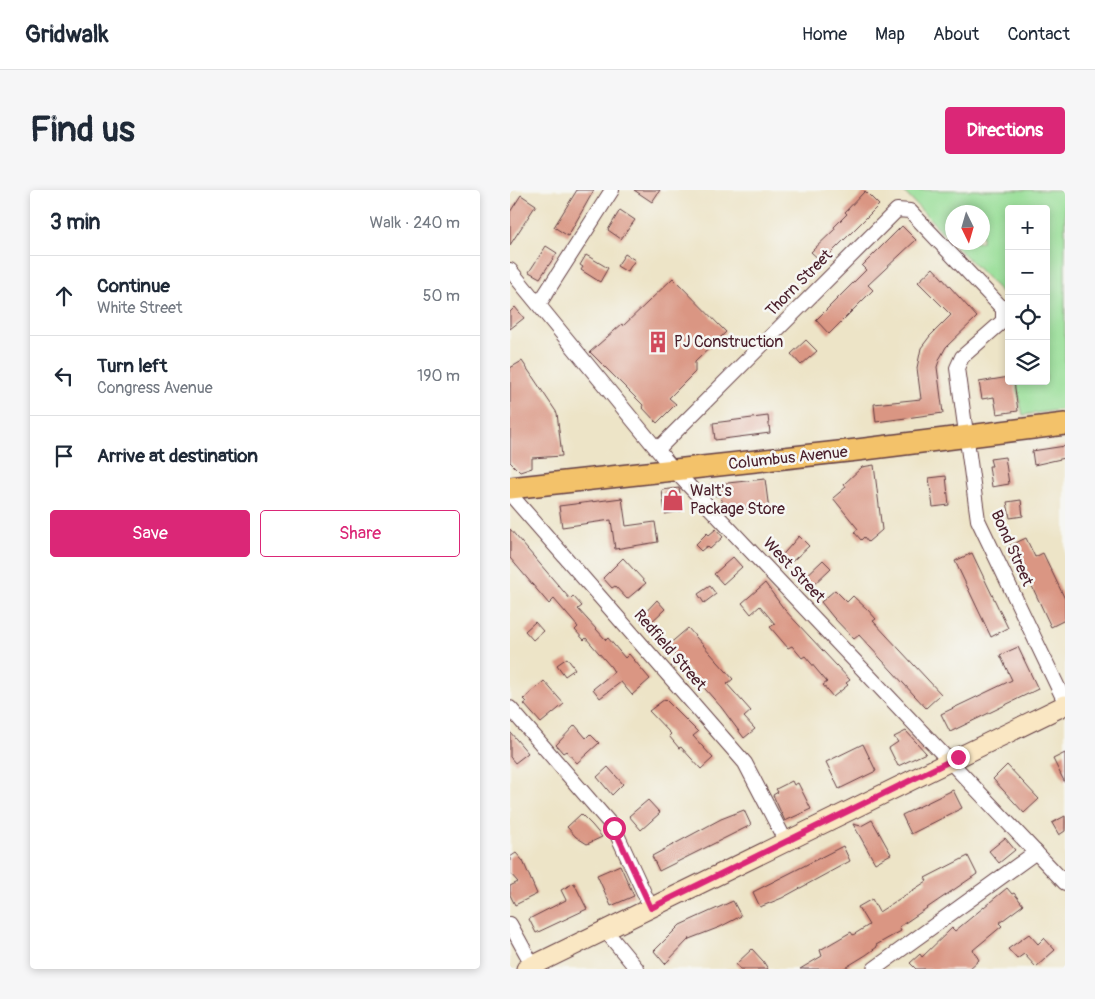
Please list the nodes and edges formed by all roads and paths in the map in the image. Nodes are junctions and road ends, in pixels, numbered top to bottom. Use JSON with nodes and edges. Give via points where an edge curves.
{"nodes":[{"id":1,"x":612,"y":190,"type":"edge"},
{"id":2,"x":510,"y":270,"type":"edge"},
{"id":3,"x":539,"y":304,"type":"junction"},
{"id":4,"x":957,"y":368,"type":"joint"},
{"id":5,"x":1065,"y":424,"type":"edge"},
{"id":6,"x":966,"y":437,"type":"junction"},
{"id":7,"x":658,"y":449,"type":"junction"},
{"id":8,"x":673,"y":469,"type":"junction"},
{"id":9,"x":510,"y":488,"type":"edge"},
{"id":10,"x":510,"y":494,"type":"edge"},
{"id":11,"x":1065,"y":703,"type":"edge"},
{"id":12,"x":510,"y":708,"type":"edge"},
{"id":13,"x":950,"y":761,"type":"junction"},
{"id":14,"x":786,"y":842,"type":"junction"},
{"id":15,"x":1036,"y":852,"type":"junction"},
{"id":16,"x":1065,"y":883,"type":"edge"},
{"id":17,"x":651,"y":908,"type":"junction"},
{"id":18,"x":510,"y":924,"type":"edge"},
{"id":19,"x":605,"y":930,"type":"junction"},
{"id":20,"x":529,"y":968,"type":"edge"},
{"id":21,"x":638,"y":969,"type":"edge"},
{"id":22,"x":874,"y":969,"type":"edge"}],
"edges":[{"from":1,"to":3,"type":"street"},
{"from":2,"to":3,"type":"street","name":"West Street"},
{"from":3,"to":7,"type":"street","name":"West Street"},
{"from":4,"to":6,"type":"street","name":"Bond Street"},
{"from":4,"to":7,"type":"street","name":"Thorn Street","via":[[962,357],[1003,321],[1003,309],[910,212],[896,210]]},
{"from":5,"to":6,"type":"main road","name":"Columbus Avenue"},
{"from":6,"to":8,"type":"main road","name":"Columbus Avenue"},
{"from":6,"to":11,"type":"street","name":"Bond Street","via":[[978,520]]},
{"from":7,"to":8,"type":"street","name":"West Street"},
{"from":8,"to":9,"type":"main road","name":"Columbus Avenue"},
{"from":8,"to":13,"type":"street","name":"West Street"},
{"from":10,"to":14,"type":"street","name":"Redfield Street","via":[[745,762]]},
{"from":11,"to":13,"type":"main road"},
{"from":12,"to":17,"type":"street","via":[[614,828]]},
{"from":13,"to":14,"type":"main road"},
{"from":13,"to":15,"type":"street","name":"West Street"},
{"from":14,"to":17,"type":"main road"},
{"from":15,"to":16,"type":"street","name":"West Street"},
{"from":15,"to":22,"type":"street"},
{"from":17,"to":19,"type":"main road"},
{"from":18,"to":20,"type":"street"},
{"from":19,"to":20,"type":"main road"},
{"from":19,"to":21,"type":"street"}]}
